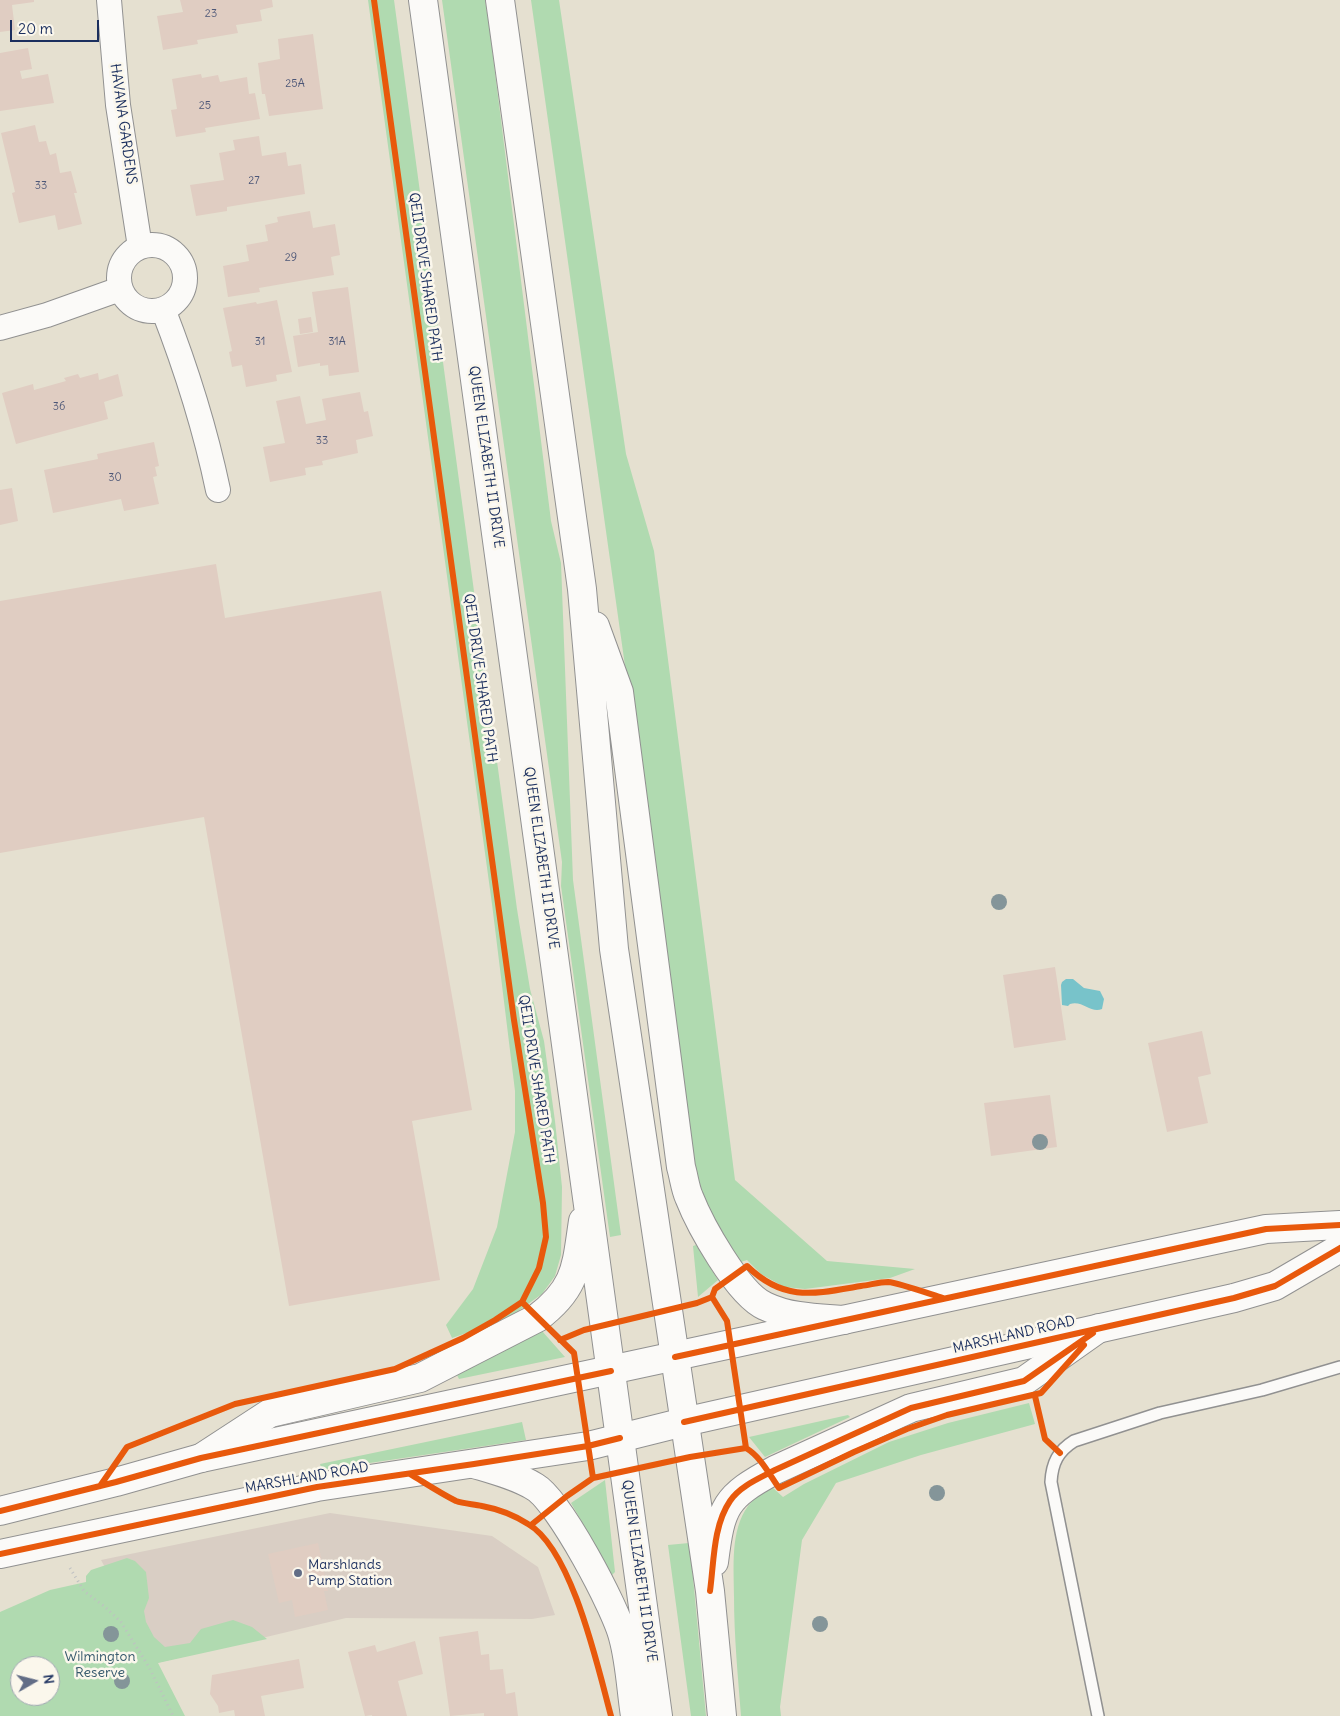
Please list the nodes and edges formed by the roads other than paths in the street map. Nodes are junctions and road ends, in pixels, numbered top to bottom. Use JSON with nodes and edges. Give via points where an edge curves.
{"nodes":[{"id":1,"x":109,"y":0,"type":"edge"},
{"id":2,"x":423,"y":0,"type":"edge"},
{"id":3,"x":500,"y":0,"type":"edge"},
{"id":4,"x":140,"y":247,"type":"junction"},
{"id":5,"x":120,"y":289,"type":"junction"},
{"id":6,"x":164,"y":309,"type":"junction"},
{"id":7,"x":0,"y":328,"type":"edge"},
{"id":8,"x":218,"y":490,"type":"dead end"},
{"id":9,"x":582,"y":589,"type":"junction"},
{"id":10,"x":587,"y":1195,"type":"junction"},
{"id":11,"x":1340,"y":1225,"type":"edge"},
{"id":12,"x":1340,"y":1248,"type":"edge"},
{"id":13,"x":844,"y":1320,"type":"junction"},
{"id":14,"x":1099,"y":1328,"type":"junction"},
{"id":15,"x":675,"y":1357,"type":"junction"},
{"id":16,"x":1340,"y":1367,"type":"edge"},
{"id":17,"x":611,"y":1371,"type":"junction"},
{"id":18,"x":684,"y":1422,"type":"junction"},
{"id":19,"x":620,"y":1438,"type":"junction"},
{"id":20,"x":201,"y":1458,"type":"junction"},
{"id":21,"x":474,"y":1464,"type":"junction"},
{"id":22,"x":0,"y":1511,"type":"edge"},
{"id":23,"x":0,"y":1554,"type":"edge"},
{"id":24,"x":710,"y":1591,"type":"junction"},
{"id":25,"x":635,"y":1716,"type":"edge"},
{"id":26,"x":658,"y":1716,"type":"edge"},
{"id":27,"x":722,"y":1716,"type":"edge"},
{"id":28,"x":1098,"y":1716,"type":"edge"}],
"edges":[{"from":1,"to":4,"type":"street","name":"HAVANA GARDENS","via":[[118,105]]},
{"from":2,"to":10,"type":"main road","name":"QUEEN ELIZABETH II DRIVE"},
{"from":3,"to":9,"type":"main road"},
{"from":4,"to":5,"type":"street","via":[[124,259],[118,278]]},
{"from":4,"to":6,"type":"street","via":[[150,245],[170,250],[183,266],[185,276],[180,296]]},
{"from":5,"to":6,"type":"street","via":[[125,298],[138,308]]},
{"from":5,"to":7,"type":"street"},
{"from":6,"to":8,"type":"street","via":[[204,428]]},
{"from":9,"to":13,"type":"main road","via":[[619,692],[688,1195],[700,1222],[739,1283],[763,1306],[798,1316]]},
{"from":9,"to":15,"type":"main road","via":[[614,949]]},
{"from":10,"to":17,"type":"main road","name":"QUEEN ELIZABETH II DRIVE"},
{"from":10,"to":20,"type":"main road","via":[[573,1275],[562,1296],[537,1318],[420,1378],[270,1413]]},
{"from":11,"to":13,"type":"main road","via":[[1266,1229]]},
{"from":12,"to":14,"type":"main road","name":"MARSHLAND ROAD","via":[[1276,1286]]},
{"from":13,"to":15,"type":"main road"},
{"from":14,"to":18,"type":"main road","name":"MARSHLAND ROAD"},
{"from":14,"to":24,"type":"main road","via":[[1024,1381],[911,1408],[754,1481],[731,1500],[722,1518]]},
{"from":15,"to":17,"type":"main road"},
{"from":15,"to":18,"type":"main road"},
{"from":16,"to":28,"type":"lane","via":[[1262,1390],[1160,1413],[1074,1441],[1060,1453],[1052,1470],[1051,1482]]},
{"from":17,"to":19,"type":"main road","name":"QUEEN ELIZABETH II DRIVE"},
{"from":17,"to":20,"type":"main road"},
{"from":18,"to":19,"type":"main road","name":"MARSHLAND ROAD"},
{"from":18,"to":24,"type":"main road"},
{"from":19,"to":21,"type":"main road","name":"MARSHLAND ROAD"},
{"from":19,"to":26,"type":"main road","name":"QUEEN ELIZABETH II DRIVE"},
{"from":20,"to":22,"type":"main road"},
{"from":21,"to":23,"type":"main road","name":"MARSHLAND ROAD","via":[[317,1488]]},
{"from":21,"to":25,"type":"main road","via":[[535,1487],[554,1506],[607,1597],[621,1629]]},
{"from":24,"to":27,"type":"main road"}]}
